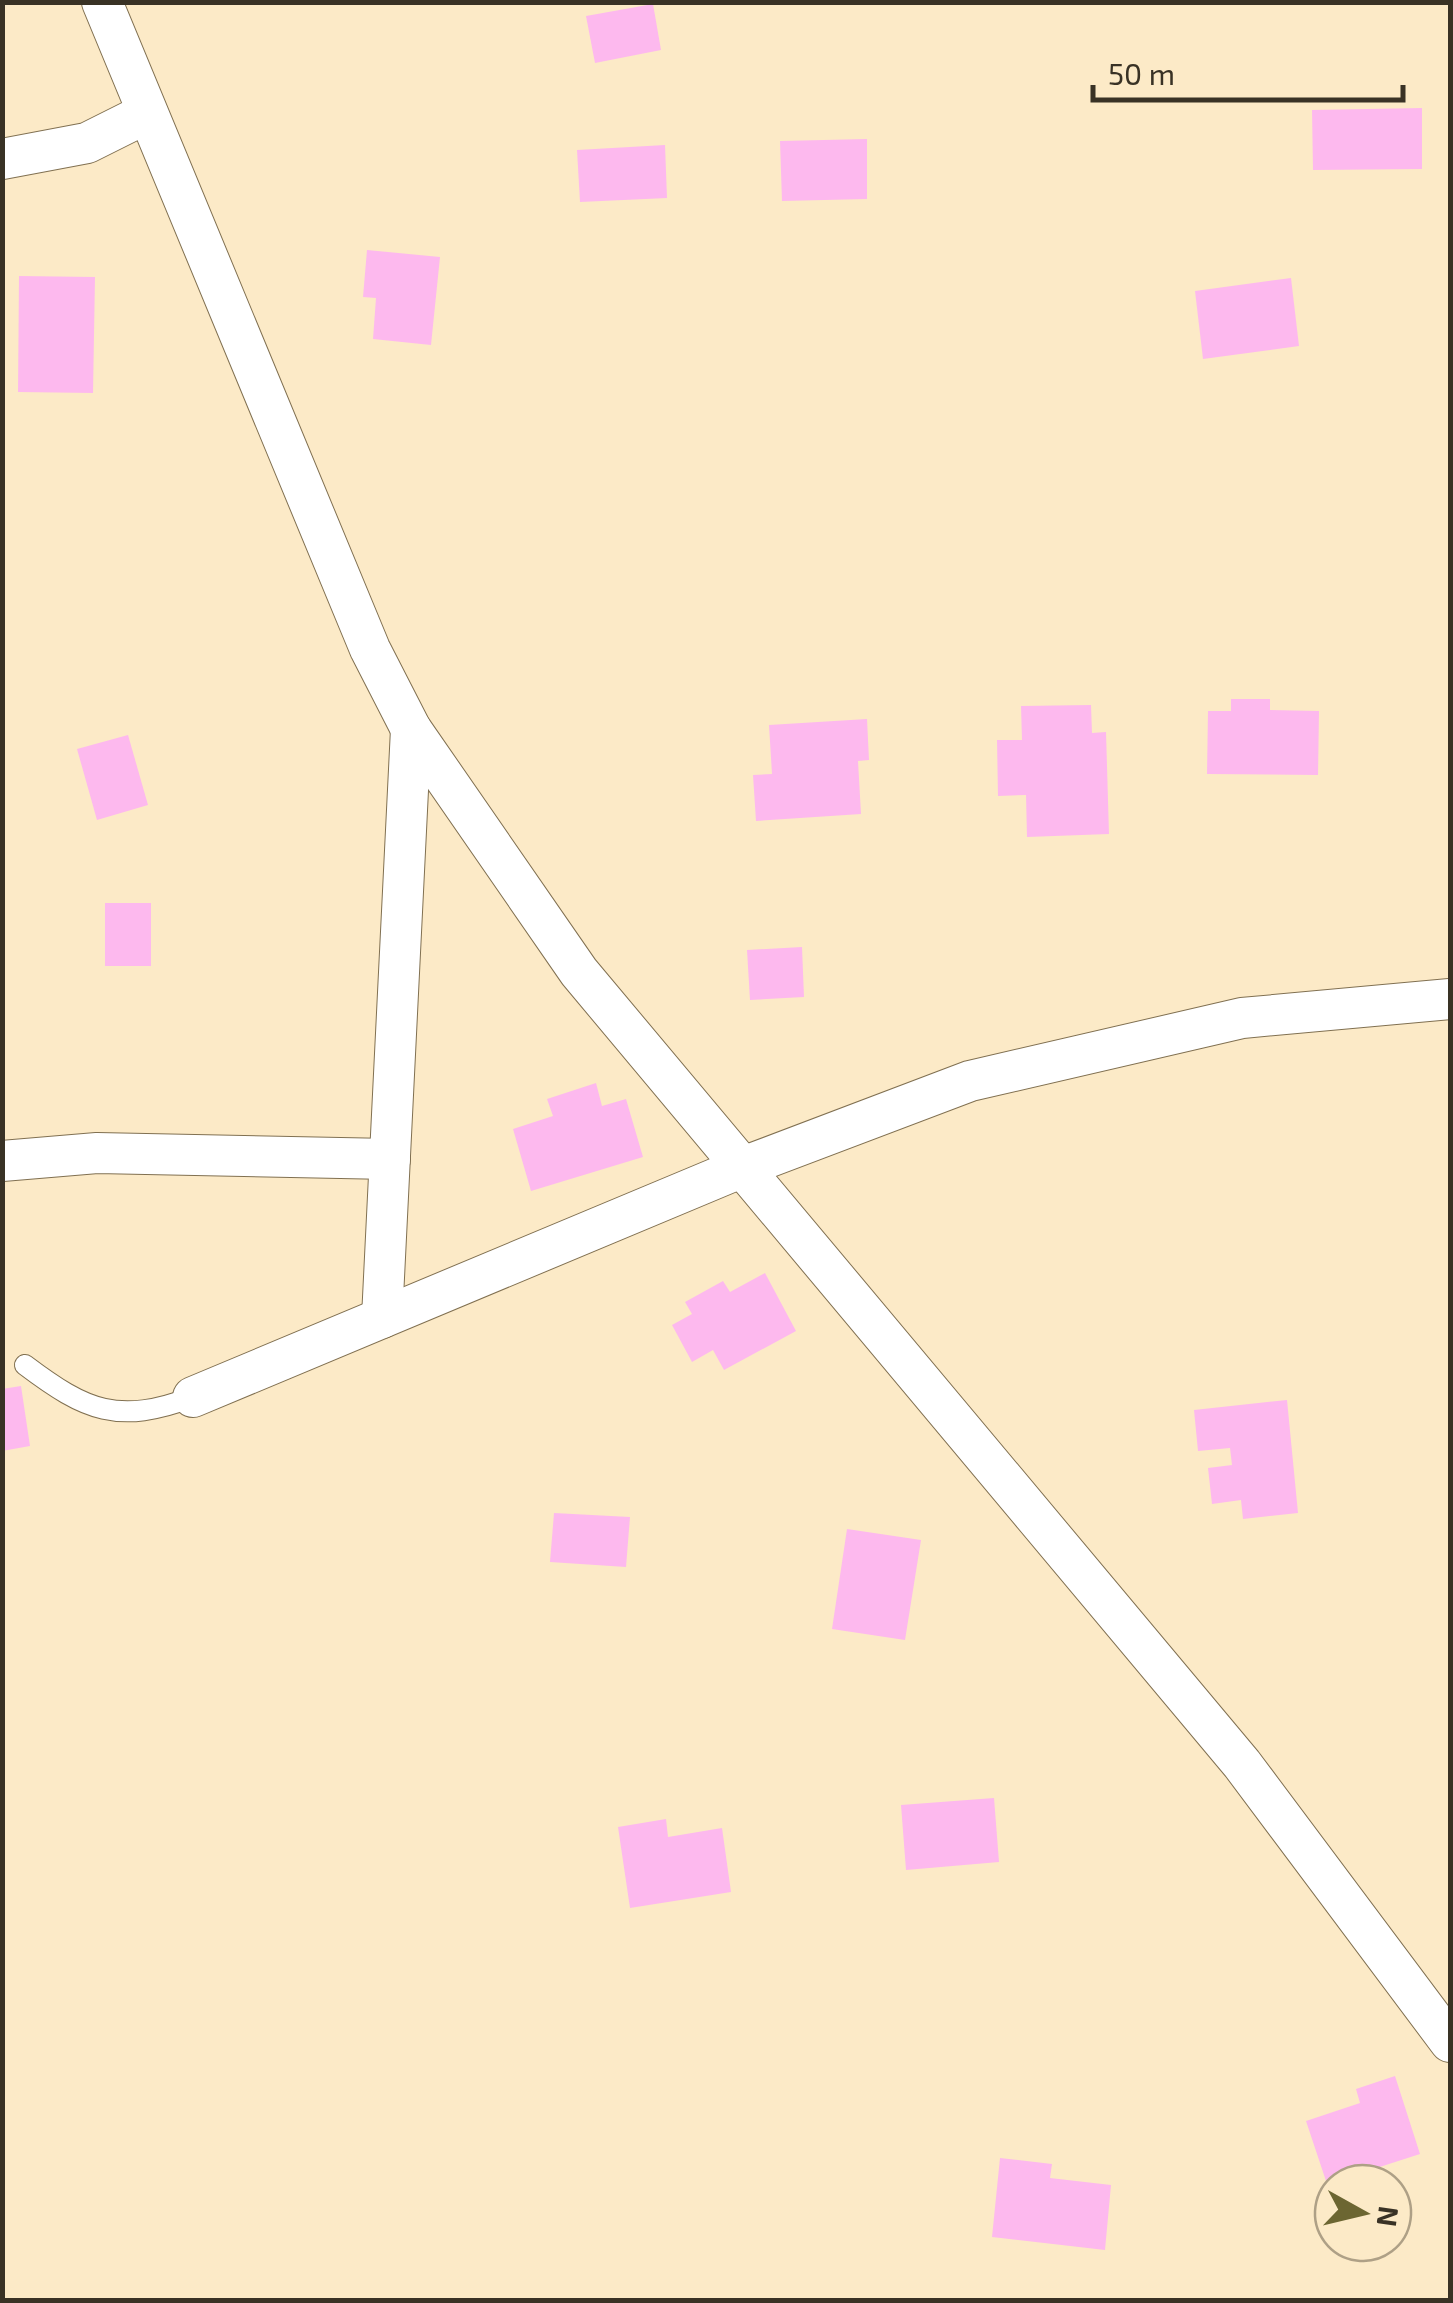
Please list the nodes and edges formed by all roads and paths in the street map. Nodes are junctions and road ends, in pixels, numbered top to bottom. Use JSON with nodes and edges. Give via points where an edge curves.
{"nodes":[{"id":1,"x":102,"y":2,"type":"edge"},
{"id":2,"x":147,"y":113,"type":"junction"},
{"id":3,"x":2,"y":160,"type":"edge"},
{"id":4,"x":412,"y":729,"type":"junction"},
{"id":5,"x":1450,"y":998,"type":"edge"},
{"id":6,"x":390,"y":1159,"type":"junction"},
{"id":7,"x":2,"y":1160,"type":"edge"},
{"id":8,"x":743,"y":1167,"type":"junction"},
{"id":9,"x":382,"y":1318,"type":"junction"},
{"id":10,"x":24,"y":1364,"type":"dead end"},
{"id":11,"x":193,"y":1397,"type":"joint"},
{"id":12,"x":1450,"y":2042,"type":"edge"}],
"edges":[{"from":1,"to":2,"type":"street"},
{"from":2,"to":3,"type":"street","via":[[87,142]]},
{"from":2,"to":4,"type":"street","via":[[370,649]]},
{"from":4,"to":6,"type":"street"},
{"from":4,"to":8,"type":"street","via":[[579,972]]},
{"from":5,"to":8,"type":"street","via":[[1242,1018],[970,1082]]},
{"from":6,"to":7,"type":"street","via":[[97,1153]]},
{"from":6,"to":9,"type":"street"},
{"from":8,"to":9,"type":"street"},
{"from":8,"to":12,"type":"street","via":[[1242,1764]]},
{"from":9,"to":11,"type":"street"},
{"from":10,"to":11,"type":"lane","via":[[98,1410],[160,1409]]}]}
